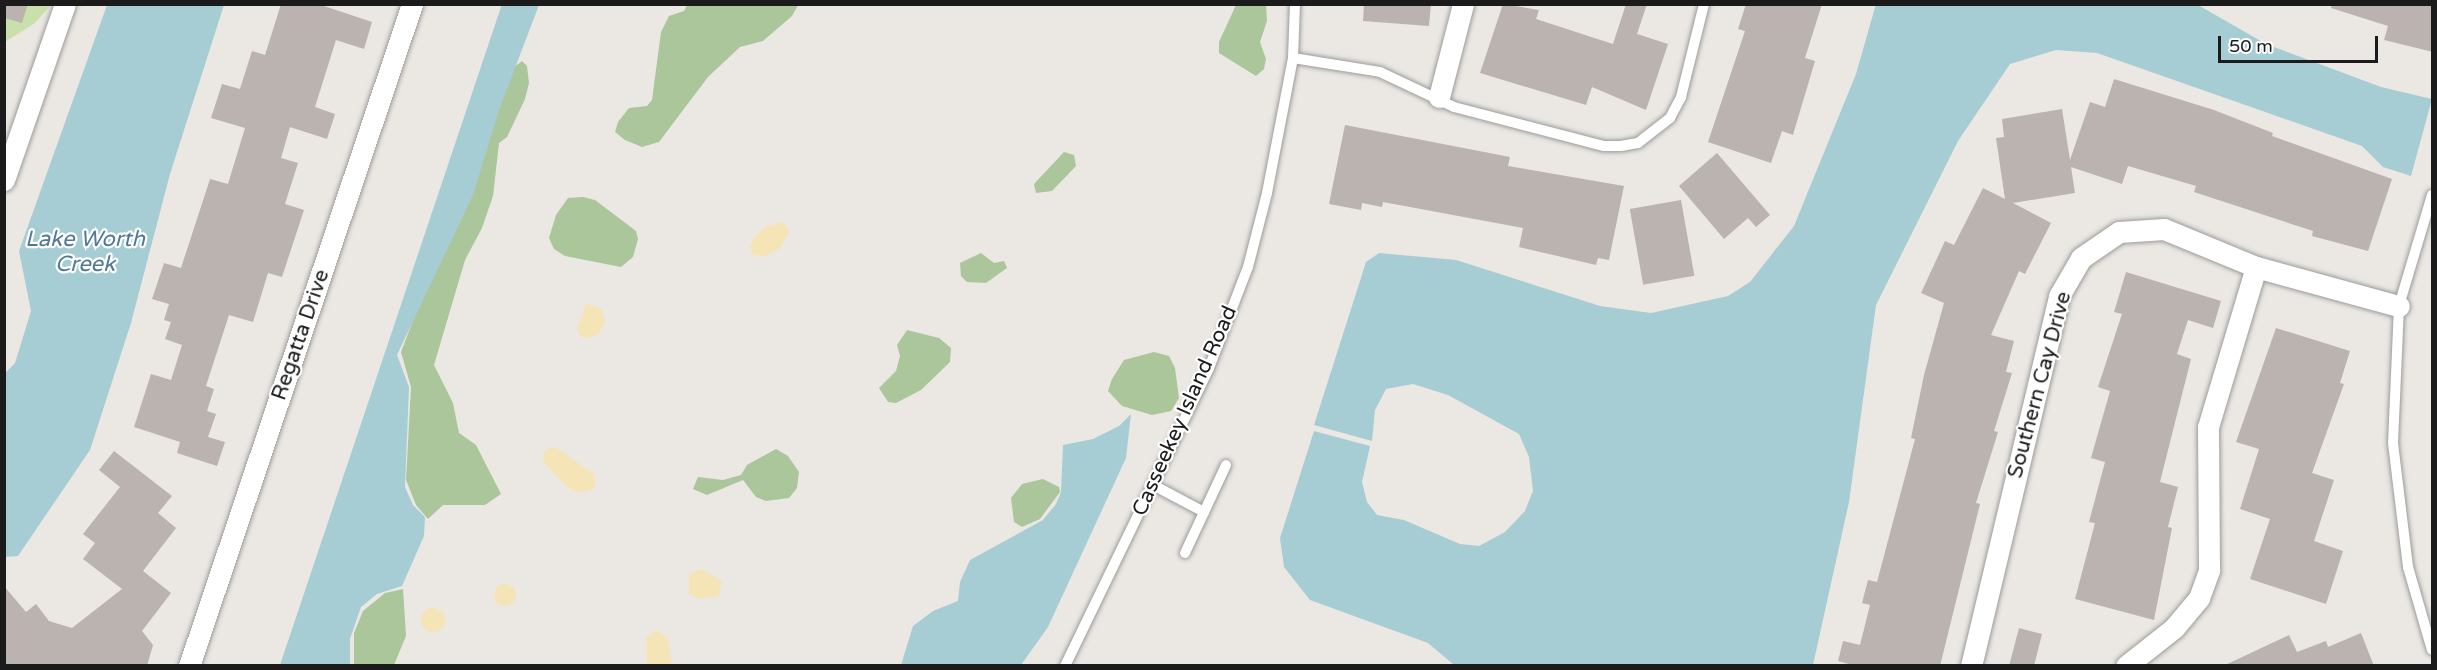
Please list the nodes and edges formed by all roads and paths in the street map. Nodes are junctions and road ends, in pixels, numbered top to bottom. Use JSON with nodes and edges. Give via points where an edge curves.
{"nodes":[{"id":1,"x":65,"y":4,"type":"edge"},
{"id":2,"x":412,"y":4,"type":"edge"},
{"id":3,"x":1295,"y":4,"type":"edge"},
{"id":4,"x":1463,"y":4,"type":"edge"},
{"id":5,"x":1704,"y":4,"type":"edge"},
{"id":6,"x":1293,"y":58,"type":"junction"},
{"id":7,"x":1439,"y":97,"type":"junction"},
{"id":8,"x":4,"y":180,"type":"edge"},
{"id":9,"x":2433,"y":195,"type":"edge"},
{"id":10,"x":2256,"y":267,"type":"junction"},
{"id":11,"x":2399,"y":306,"type":"junction"},
{"id":12,"x":1226,"y":465,"type":"dead end"},
{"id":13,"x":1153,"y":485,"type":"junction"},
{"id":14,"x":1204,"y":512,"type":"junction"},
{"id":15,"x":1185,"y":553,"type":"dead end"},
{"id":16,"x":2433,"y":650,"type":"edge"},
{"id":17,"x":189,"y":666,"type":"edge"},
{"id":18,"x":1065,"y":666,"type":"edge"},
{"id":19,"x":1971,"y":666,"type":"edge"},
{"id":20,"x":2126,"y":666,"type":"edge"}],
"edges":[{"from":1,"to":8,"type":"street"},
{"from":2,"to":17,"type":"street","name":"Regatta Drive"},
{"from":3,"to":6,"type":"lane","name":"Casseekey Island Road"},
{"from":4,"to":7,"type":"street"},
{"from":5,"to":7,"type":"lane","via":[[1681,97],[1671,118],[1638,143],[1604,146],[1454,107]]},
{"from":6,"to":7,"type":"lane","via":[[1380,72]]},
{"from":6,"to":13,"type":"lane","name":"Casseekey Island Road","via":[[1248,267],[1209,368]]},
{"from":9,"to":11,"type":"lane"},
{"from":10,"to":11,"type":"street","name":"Southern Cay Drive"},
{"from":10,"to":19,"type":"street","name":"Southern Cay Drive","via":[[2164,230],[2119,232],[2081,258],[2059,296]]},
{"from":10,"to":20,"type":"street","via":[[2208,427],[2209,570],[2199,598],[2174,628]]},
{"from":11,"to":16,"type":"lane","via":[[2393,443],[2397,485],[2408,567]]},
{"from":12,"to":14,"type":"lane"},
{"from":13,"to":14,"type":"lane"},
{"from":13,"to":18,"type":"lane","name":"Casseekey Island Road"},
{"from":14,"to":15,"type":"lane"}]}
